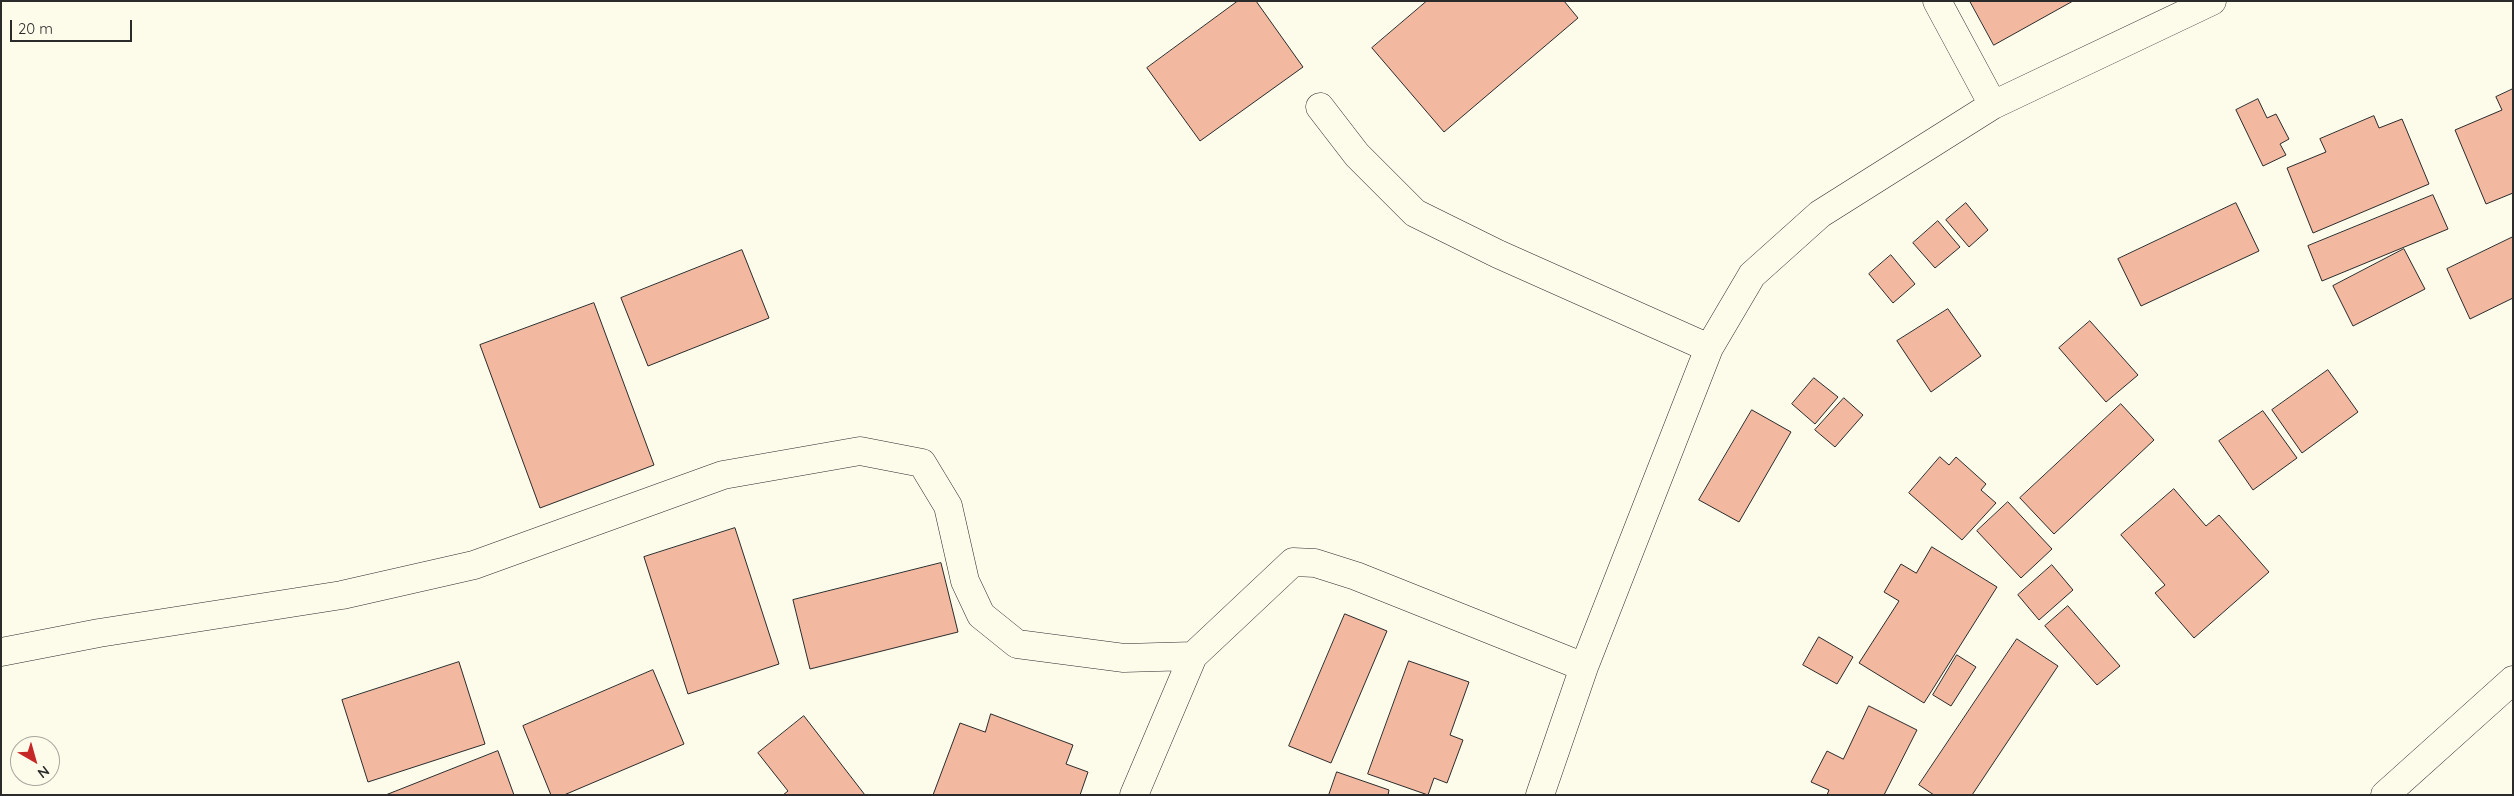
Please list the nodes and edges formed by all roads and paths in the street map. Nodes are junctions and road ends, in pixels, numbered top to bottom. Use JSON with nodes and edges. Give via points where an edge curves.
{"nodes":[{"id":1,"x":1937,"y":1,"type":"edge"},
{"id":2,"x":2212,"y":1,"type":"edge"},
{"id":3,"x":1993,"y":105,"type":"junction"},
{"id":4,"x":1320,"y":107,"type":"dead end"},
{"id":5,"x":1709,"y":348,"type":"junction"},
{"id":6,"x":1,"y":652,"type":"edge"},
{"id":7,"x":1193,"y":656,"type":"junction"},
{"id":8,"x":1584,"y":667,"type":"junction"},
{"id":9,"x":2513,"y":680,"type":"edge"},
{"id":10,"x":1134,"y":795,"type":"edge"},
{"id":11,"x":1540,"y":795,"type":"edge"},
{"id":12,"x":2385,"y":795,"type":"edge"}],
"edges":[{"from":1,"to":3,"type":"street"},
{"from":2,"to":3,"type":"street"},
{"from":3,"to":5,"type":"street","via":[[1820,214],[1752,274]]},
{"from":4,"to":5,"type":"street","via":[[1357,155],[1415,213],[1498,254]]},
{"from":5,"to":8,"type":"street"},
{"from":6,"to":7,"type":"street","via":[[99,633],[342,595],[474,565],[724,475],[860,451],[922,463],[948,506],[965,581],[981,615],[1017,644],[1124,658]]},
{"from":7,"to":8,"type":"street","via":[[1293,562],[1315,563],[1356,576]]},
{"from":7,"to":10,"type":"street"},
{"from":8,"to":11,"type":"street"},
{"from":9,"to":12,"type":"street"}]}
